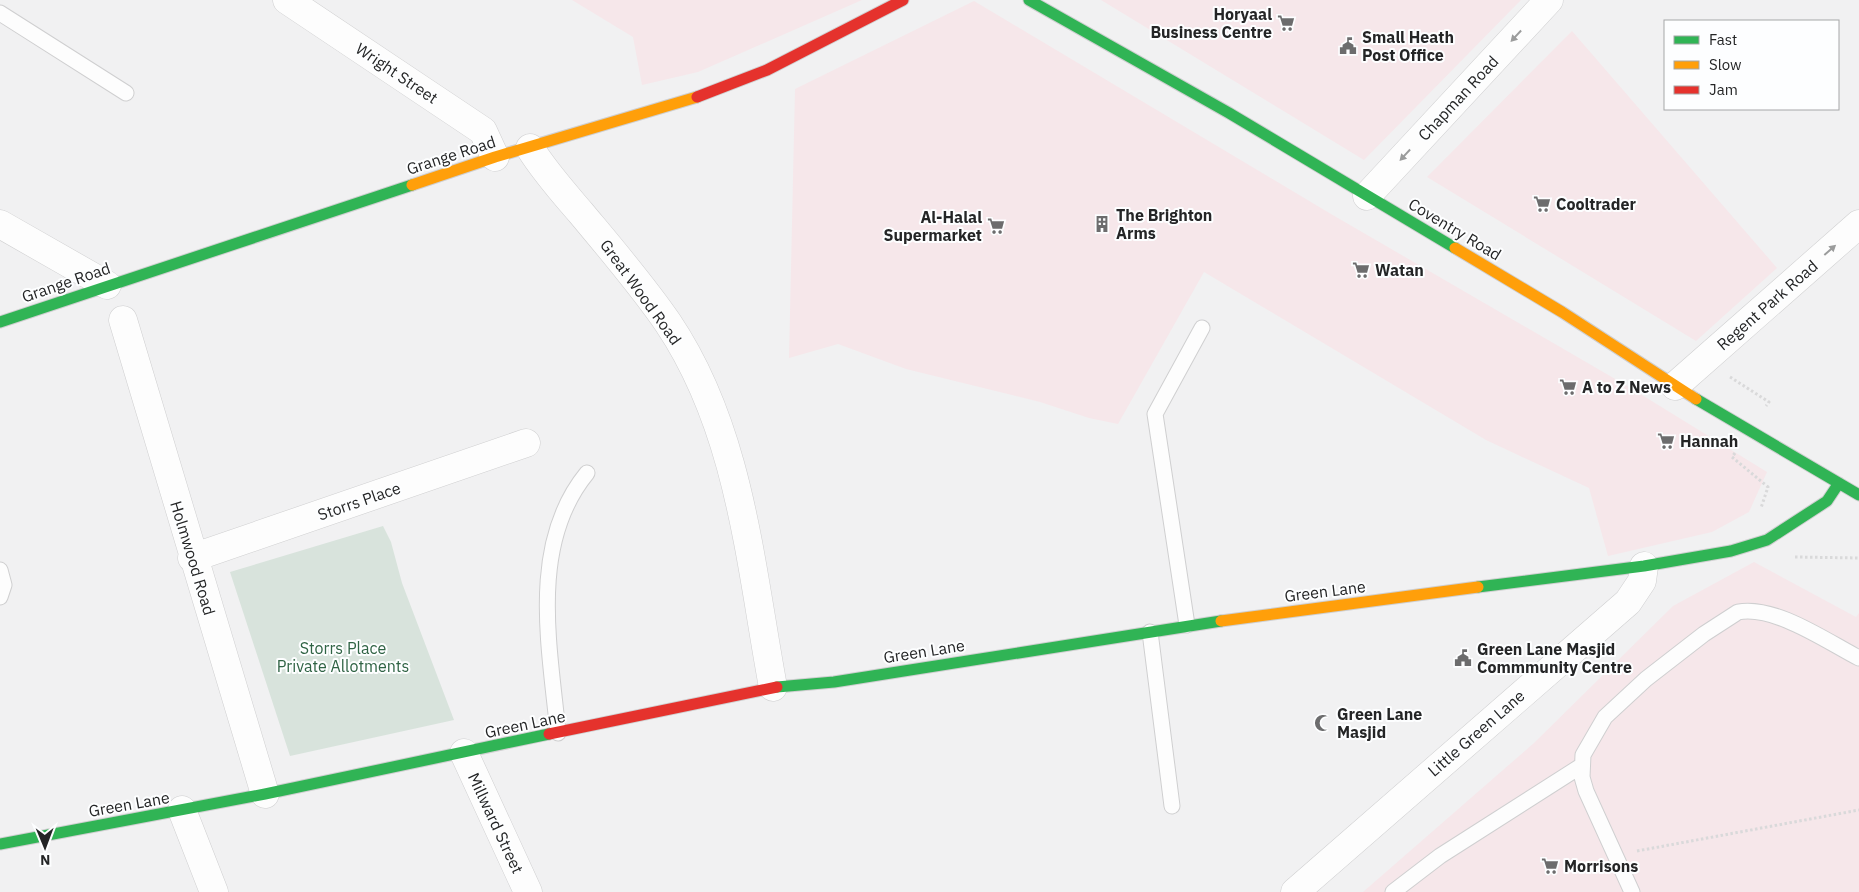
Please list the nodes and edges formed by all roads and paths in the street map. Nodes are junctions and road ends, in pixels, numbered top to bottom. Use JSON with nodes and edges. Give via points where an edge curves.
{"nodes":[{"id":1,"x":287,"y":0,"type":"edge"},
{"id":2,"x":903,"y":0,"type":"edge"},
{"id":3,"x":1029,"y":0,"type":"edge"},
{"id":4,"x":1549,"y":0,"type":"edge"},
{"id":5,"x":0,"y":13,"type":"edge"},
{"id":6,"x":126,"y":93,"type":"dead end"},
{"id":7,"x":530,"y":148,"type":"junction"},
{"id":8,"x":495,"y":157,"type":"junction"},
{"id":9,"x":1367,"y":196,"type":"junction"},
{"id":10,"x":0,"y":224,"type":"edge"},
{"id":11,"x":1859,"y":224,"type":"edge"},
{"id":12,"x":107,"y":285,"type":"junction"},
{"id":13,"x":123,"y":320,"type":"dead end"},
{"id":14,"x":0,"y":322,"type":"edge"},
{"id":15,"x":1202,"y":328,"type":"dead end"},
{"id":16,"x":1676,"y":386,"type":"junction"},
{"id":17,"x":526,"y":443,"type":"dead end"},
{"id":18,"x":587,"y":473,"type":"dead end"},
{"id":19,"x":1839,"y":483,"type":"junction"},
{"id":20,"x":1859,"y":494,"type":"edge"},
{"id":21,"x":192,"y":558,"type":"junction"},
{"id":22,"x":1644,"y":566,"type":"junction"},
{"id":23,"x":0,"y":570,"type":"edge"},
{"id":24,"x":0,"y":597,"type":"edge"},
{"id":25,"x":1187,"y":625,"type":"junction"},
{"id":26,"x":1150,"y":632,"type":"junction"},
{"id":27,"x":1859,"y":658,"type":"edge"},
{"id":28,"x":773,"y":687,"type":"junction"},
{"id":29,"x":558,"y":733,"type":"junction"},
{"id":30,"x":464,"y":754,"type":"junction"},
{"id":31,"x":1582,"y":766,"type":"junction"},
{"id":32,"x":265,"y":794,"type":"junction"},
{"id":33,"x":1172,"y":806,"type":"dead end"},
{"id":34,"x":182,"y":810,"type":"junction"},
{"id":35,"x":1859,"y":810,"type":"edge"},
{"id":36,"x":0,"y":844,"type":"edge"},
{"id":37,"x":1617,"y":855,"type":"junction"},
{"id":38,"x":214,"y":892,"type":"edge"},
{"id":39,"x":528,"y":892,"type":"edge"},
{"id":40,"x":1295,"y":892,"type":"edge"},
{"id":41,"x":1393,"y":892,"type":"edge"},
{"id":42,"x":1632,"y":892,"type":"edge"}],
"edges":[{"from":1,"to":8,"type":"street","name":"Wright Street","via":[[483,131]]},
{"from":2,"to":7,"type":"street","name":"Grange Road","via":[[767,70],[711,93]]},
{"from":3,"to":9,"type":"street","name":"Coventry Road","via":[[1057,10]]},
{"from":4,"to":9,"type":"street","name":"Chapman Road","one_way":true},
{"from":5,"to":6,"type":"lane"},
{"from":7,"to":8,"type":"street","name":"Grange Road"},
{"from":7,"to":28,"type":"street","name":"Great Wood Road","via":[[540,165],[611,248],[668,323],[697,374],[740,496]]},
{"from":8,"to":12,"type":"street","name":"Grange Road"},
{"from":9,"to":16,"type":"street","name":"Coventry Road","via":[[1562,312]]},
{"from":10,"to":12,"type":"street"},
{"from":16,"to":11,"type":"street","name":"Regent Park Road","one_way":true},
{"from":12,"to":14,"type":"street","name":"Grange Road"},
{"from":13,"to":21,"type":"street","name":"Holmwood Road"},
{"from":15,"to":25,"type":"lane","via":[[1155,414]]},
{"from":16,"to":19,"type":"street","name":"Coventry Road"},
{"from":17,"to":21,"type":"street","name":"Storrs Place"},
{"from":18,"to":29,"type":"lane","via":[[574,488],[550,550],[548,618]]},
{"from":19,"to":20,"type":"street","name":"Coventry Road"},
{"from":19,"to":22,"type":"street","name":"Green Lane","via":[[1827,501],[1767,540],[1731,551]]},
{"from":21,"to":32,"type":"street","name":"Holmwood Road"},
{"from":22,"to":25,"type":"street","name":"Green Lane"},
{"from":22,"to":40,"type":"street","name":"Little Green Lane","via":[[1642,581],[1628,602]]},
{"from":23,"to":24,"type":"lane","via":[[4,585]]},
{"from":25,"to":26,"type":"street","name":"Green Lane"},
{"from":26,"to":28,"type":"street","name":"Green Lane","via":[[834,682]]},
{"from":26,"to":33,"type":"lane"},
{"from":27,"to":31,"type":"lane","via":[[1768,614],[1751,610],[1738,612],[1659,668],[1605,717],[1583,755]]},
{"from":28,"to":29,"type":"street","name":"Green Lane"},
{"from":29,"to":30,"type":"street","name":"Green Lane"},
{"from":30,"to":32,"type":"street","name":"Green Lane"},
{"from":30,"to":39,"type":"street","name":"Millward Street"},
{"from":31,"to":37,"type":"lane","via":[[1586,791]]},
{"from":31,"to":41,"type":"lane","via":[[1440,856]]},
{"from":32,"to":34,"type":"street","name":"Green Lane"},
{"from":34,"to":36,"type":"street","name":"Green Lane"},
{"from":34,"to":38,"type":"street"},
{"from":35,"to":37,"type":"path"},
{"from":37,"to":42,"type":"lane"}]}
